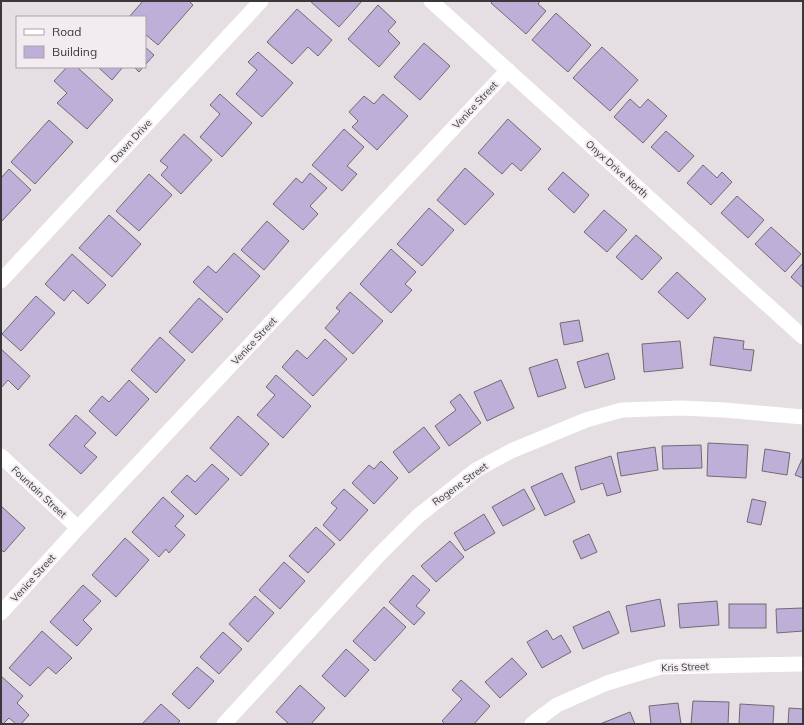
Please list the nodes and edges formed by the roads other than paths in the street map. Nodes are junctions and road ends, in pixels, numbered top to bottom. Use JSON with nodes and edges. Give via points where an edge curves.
{"nodes":[{"id":1,"x":261,"y":1,"type":"edge"},
{"id":2,"x":431,"y":1,"type":"edge"},
{"id":3,"x":508,"y":70,"type":"junction"},
{"id":4,"x":1,"y":280,"type":"edge"},
{"id":5,"x":803,"y":337,"type":"edge"},
{"id":6,"x":803,"y":417,"type":"edge"},
{"id":7,"x":1,"y":456,"type":"edge"},
{"id":8,"x":78,"y":528,"type":"junction"},
{"id":9,"x":1,"y":613,"type":"edge"},
{"id":10,"x":803,"y":664,"type":"edge"},
{"id":11,"x":224,"y":724,"type":"edge"},
{"id":12,"x":532,"y":724,"type":"edge"}],
"edges":[{"from":1,"to":4,"type":"street","name":"Dawn Drive"},
{"from":2,"to":3,"type":"street","name":"Onyx Drive North"},
{"from":3,"to":5,"type":"street","name":"Onyx Drive North"},
{"from":3,"to":8,"type":"street","name":"Venice Street"},
{"from":6,"to":11,"type":"street","name":"Rogene Street","via":[[682,408],[622,410],[586,420],[511,451],[476,470],[418,516]]},
{"from":7,"to":8,"type":"street","name":"Fountain Street"},
{"from":8,"to":9,"type":"street","name":"Venice Street"},
{"from":10,"to":12,"type":"street","name":"Kris Street","via":[[660,667],[607,683],[557,706]]}]}
